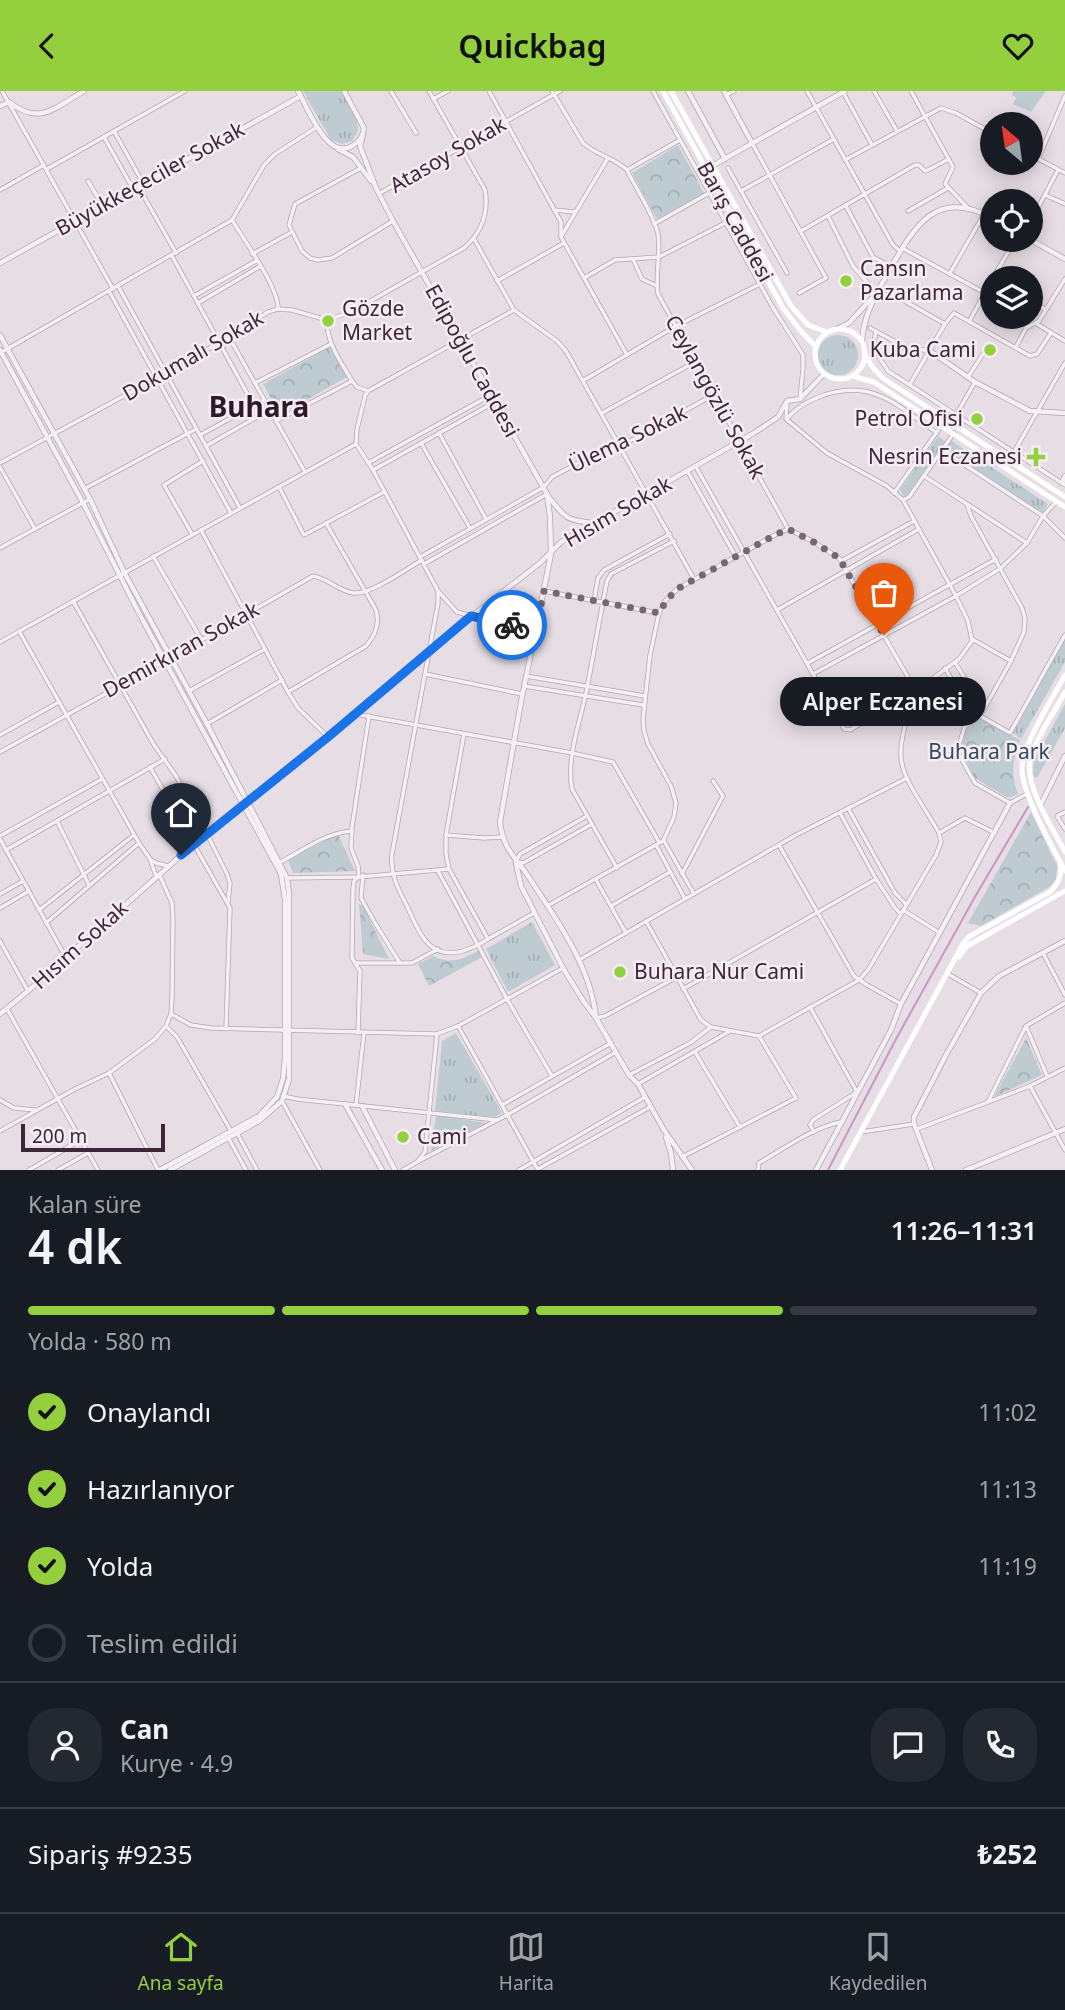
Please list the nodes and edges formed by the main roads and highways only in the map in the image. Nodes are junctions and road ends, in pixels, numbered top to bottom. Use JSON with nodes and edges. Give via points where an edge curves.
{"nodes":[{"id":1,"x":663,"y":91,"type":"edge"},
{"id":2,"x":671,"y":91,"type":"edge"},
{"id":3,"x":827,"y":333,"type":"junction"},
{"id":4,"x":816,"y":347,"type":"junction"},
{"id":5,"x":865,"y":355,"type":"junction"},
{"id":6,"x":852,"y":376,"type":"junction"},
{"id":7,"x":1065,"y":497,"type":"edge"},
{"id":8,"x":1065,"y":507,"type":"edge"},
{"id":9,"x":1065,"y":675,"type":"edge"},
{"id":10,"x":1065,"y":692,"type":"edge"},
{"id":11,"x":1065,"y":852,"type":"edge"},
{"id":12,"x":1060,"y":861,"type":"junction"},
{"id":13,"x":1065,"y":871,"type":"edge"},
{"id":14,"x":1065,"y":891,"type":"edge"},
{"id":15,"x":948,"y":974,"type":"junction"},
{"id":16,"x":840,"y":1170,"type":"edge"}],
"edges":[{"from":1,"to":4,"type":"main road","name":"Barış Caddesi","via":[[783,308]]},
{"from":2,"to":3,"type":"main road","name":"Barış Caddesi","via":[[791,306],[808,325]]},
{"from":3,"to":4,"type":"main road"},
{"from":3,"to":5,"type":"main road","via":[[837,329],[851,332],[862,342]]},
{"from":4,"to":6,"type":"main road","via":[[816,362],[824,374],[838,379]]},
{"from":5,"to":6,"type":"main road"},
{"from":5,"to":7,"type":"main road","via":[[884,380]]},
{"from":6,"to":8,"type":"main road","via":[[874,382]]},
{"from":9,"to":12,"type":"main road","via":[[1022,767],[1028,794]]},
{"from":10,"to":11,"type":"main road","via":[[1031,758],[1031,779]]},
{"from":12,"to":13,"type":"main road"},
{"from":12,"to":15,"type":"main road","via":[[1058,884],[970,936]]},
{"from":14,"to":15,"type":"main road","via":[[967,946]]},
{"from":15,"to":16,"type":"main road"}]}
